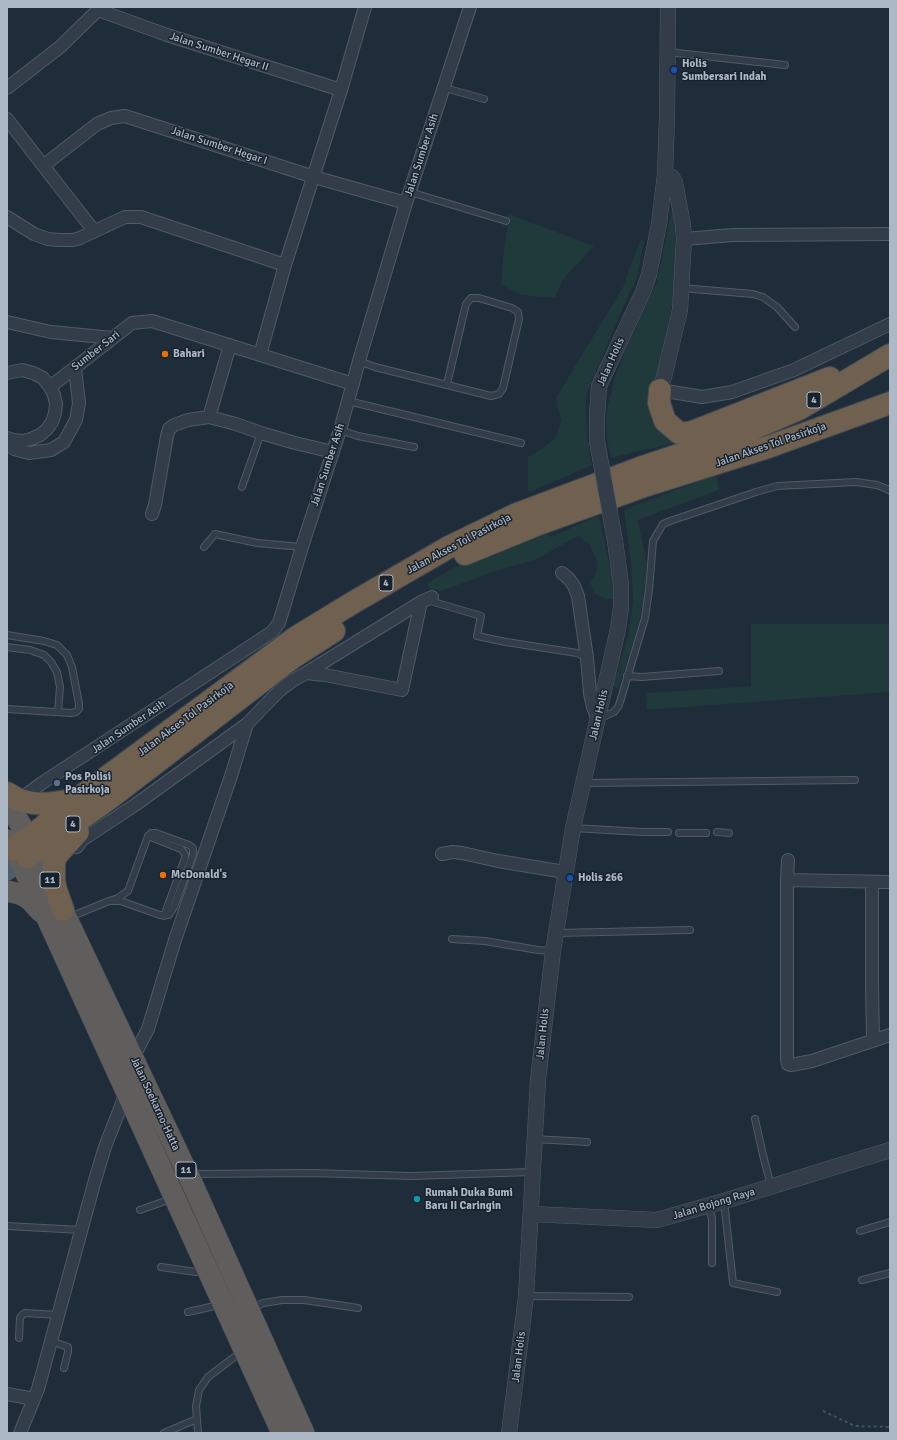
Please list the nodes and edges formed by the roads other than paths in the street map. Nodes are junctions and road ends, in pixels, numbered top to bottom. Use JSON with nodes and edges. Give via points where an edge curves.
{"nodes":[{"id":1,"x":470,"y":7,"type":"edge"},
{"id":2,"x":668,"y":7,"type":"edge"},
{"id":3,"x":361,"y":8,"type":"edge"},
{"id":4,"x":100,"y":9,"type":"edge"},
{"id":5,"x":668,"y":52,"type":"junction"},
{"id":6,"x":785,"y":65,"type":"dead end"},
{"id":7,"x":7,"y":88,"type":"edge"},
{"id":8,"x":445,"y":88,"type":"junction"},
{"id":9,"x":341,"y":90,"type":"junction"},
{"id":10,"x":484,"y":99,"type":"dead end"},
{"id":11,"x":7,"y":120,"type":"edge"},
{"id":12,"x":43,"y":166,"type":"junction"},
{"id":13,"x":665,"y":174,"type":"junction"},
{"id":14,"x":314,"y":177,"type":"junction"},
{"id":15,"x":410,"y":192,"type":"junction"},
{"id":16,"x":406,"y":203,"type":"junction"},
{"id":17,"x":7,"y":217,"type":"edge"},
{"id":18,"x":506,"y":221,"type":"dead end"},
{"id":19,"x":94,"y":231,"type":"junction"},
{"id":20,"x":890,"y":234,"type":"edge"},
{"id":21,"x":684,"y":239,"type":"junction"},
{"id":22,"x":285,"y":265,"type":"junction"},
{"id":23,"x":681,"y":288,"type":"junction"},
{"id":24,"x":7,"y":322,"type":"edge"},
{"id":25,"x":890,"y":324,"type":"edge"},
{"id":26,"x":795,"y":327,"type":"dead end"},
{"id":27,"x":113,"y":338,"type":"junction"},
{"id":28,"x":230,"y":345,"type":"junction"},
{"id":29,"x":890,"y":354,"type":"edge"},
{"id":30,"x":260,"y":355,"type":"junction"},
{"id":31,"x":358,"y":361,"type":"junction"},
{"id":32,"x":75,"y":368,"type":"junction"},
{"id":33,"x":7,"y":373,"type":"edge"},
{"id":34,"x":353,"y":384,"type":"junction"},
{"id":35,"x":447,"y":384,"type":"junction"},
{"id":36,"x":50,"y":386,"type":"junction"},
{"id":37,"x":660,"y":390,"type":"junction"},
{"id":38,"x":348,"y":401,"type":"junction"},
{"id":39,"x":890,"y":403,"type":"edge"},
{"id":40,"x":209,"y":417,"type":"junction"},
{"id":41,"x":340,"y":430,"type":"junction"},
{"id":42,"x":261,"y":433,"type":"junction"},
{"id":43,"x":7,"y":440,"type":"edge"},
{"id":44,"x":521,"y":443,"type":"dead end"},
{"id":45,"x":414,"y":448,"type":"dead end"},
{"id":46,"x":333,"y":452,"type":"junction"},
{"id":47,"x":242,"y":487,"type":"dead end"},
{"id":48,"x":890,"y":491,"type":"edge"},
{"id":49,"x":152,"y":514,"type":"dead end"},
{"id":50,"x":204,"y":547,"type":"dead end"},
{"id":51,"x":302,"y":547,"type":"junction"},
{"id":52,"x":562,"y":573,"type":"dead end"},
{"id":53,"x":427,"y":600,"type":"junction"},
{"id":54,"x":7,"y":635,"type":"edge"},
{"id":55,"x":7,"y":647,"type":"edge"},
{"id":56,"x":587,"y":658,"type":"junction"},
{"id":57,"x":719,"y":671,"type":"dead end"},
{"id":58,"x":306,"y":673,"type":"junction"},
{"id":59,"x":627,"y":676,"type":"junction"},
{"id":60,"x":7,"y":709,"type":"edge"},
{"id":61,"x":58,"y":712,"type":"junction"},
{"id":62,"x":598,"y":720,"type":"junction"},
{"id":63,"x":247,"y":724,"type":"junction"},
{"id":64,"x":855,"y":780,"type":"dead end"},
{"id":65,"x":583,"y":783,"type":"junction"},
{"id":66,"x":11,"y":798,"type":"edge"},
{"id":67,"x":76,"y":800,"type":"junction"},
{"id":68,"x":573,"y":828,"type":"junction"},
{"id":69,"x":668,"y":832,"type":"dead end"},
{"id":70,"x":706,"y":832,"type":"dead end"},
{"id":71,"x":717,"y":832,"type":"dead end"},
{"id":72,"x":679,"y":833,"type":"dead end"},
{"id":73,"x":729,"y":833,"type":"dead end"},
{"id":74,"x":148,"y":836,"type":"junction"},
{"id":75,"x":22,"y":852,"type":"edge"},
{"id":76,"x":442,"y":854,"type":"dead end"},
{"id":77,"x":788,"y":860,"type":"dead end"},
{"id":78,"x":565,"y":872,"type":"junction"},
{"id":79,"x":787,"y":880,"type":"junction"},
{"id":80,"x":890,"y":882,"type":"edge"},
{"id":81,"x":872,"y":883,"type":"junction"},
{"id":82,"x":7,"y":891,"type":"edge"},
{"id":83,"x":110,"y":901,"type":"junction"},
{"id":84,"x":59,"y":916,"type":"junction"},
{"id":85,"x":164,"y":916,"type":"junction"},
{"id":86,"x":690,"y":930,"type":"dead end"},
{"id":87,"x":555,"y":933,"type":"junction"},
{"id":88,"x":452,"y":939,"type":"dead end"},
{"id":89,"x":553,"y":951,"type":"junction"},
{"id":90,"x":890,"y":1035,"type":"edge"},
{"id":91,"x":874,"y":1040,"type":"junction"},
{"id":92,"x":133,"y":1058,"type":"junction"},
{"id":93,"x":126,"y":1093,"type":"junction"},
{"id":94,"x":755,"y":1119,"type":"dead end"},
{"id":95,"x":534,"y":1139,"type":"junction"},
{"id":96,"x":587,"y":1142,"type":"dead end"},
{"id":97,"x":890,"y":1150,"type":"edge"},
{"id":98,"x":533,"y":1172,"type":"junction"},
{"id":99,"x":188,"y":1174,"type":"junction"},
{"id":100,"x":771,"y":1186,"type":"junction"},
{"id":101,"x":174,"y":1198,"type":"junction"},
{"id":102,"x":724,"y":1201,"type":"junction"},
{"id":103,"x":708,"y":1206,"type":"junction"},
{"id":104,"x":140,"y":1210,"type":"dead end"},
{"id":105,"x":532,"y":1214,"type":"junction"},
{"id":106,"x":890,"y":1222,"type":"edge"},
{"id":107,"x":7,"y":1226,"type":"edge"},
{"id":108,"x":82,"y":1230,"type":"junction"},
{"id":109,"x":860,"y":1231,"type":"dead end"},
{"id":110,"x":712,"y":1264,"type":"dead end"},
{"id":111,"x":161,"y":1267,"type":"dead end"},
{"id":112,"x":208,"y":1271,"type":"junction"},
{"id":113,"x":890,"y":1273,"type":"edge"},
{"id":114,"x":862,"y":1280,"type":"dead end"},
{"id":115,"x":777,"y":1292,"type":"dead end"},
{"id":116,"x":526,"y":1296,"type":"junction"},
{"id":117,"x":629,"y":1297,"type":"dead end"},
{"id":118,"x":223,"y":1304,"type":"junction"},
{"id":119,"x":358,"y":1308,"type":"dead end"},
{"id":120,"x":249,"y":1310,"type":"junction"},
{"id":121,"x":188,"y":1312,"type":"dead end"},
{"id":122,"x":58,"y":1315,"type":"junction"},
{"id":123,"x":19,"y":1338,"type":"dead end"},
{"id":124,"x":51,"y":1341,"type":"junction"},
{"id":125,"x":244,"y":1349,"type":"junction"},
{"id":126,"x":64,"y":1368,"type":"dead end"},
{"id":127,"x":7,"y":1394,"type":"edge"},
{"id":128,"x":34,"y":1399,"type":"junction"},
{"id":129,"x":197,"y":1419,"type":"junction"},
{"id":130,"x":20,"y":1433,"type":"edge"},
{"id":131,"x":164,"y":1433,"type":"edge"},
{"id":132,"x":198,"y":1433,"type":"edge"},
{"id":133,"x":282,"y":1433,"type":"edge"},
{"id":134,"x":304,"y":1433,"type":"edge"},
{"id":135,"x":509,"y":1433,"type":"edge"}],
"edges":[{"from":1,"to":8,"type":"street","name":"Jalan Sumber Asih"},
{"from":2,"to":5,"type":"street","name":"Jalan Holis"},
{"from":3,"to":9,"type":"street"},
{"from":4,"to":7,"type":"street","via":[[60,47]]},
{"from":4,"to":9,"type":"street","name":"Jalan Sumber Hegar II","via":[[167,35]]},
{"from":5,"to":6,"type":"lane"},
{"from":5,"to":13,"type":"street","name":"Jalan Holis"},
{"from":8,"to":10,"type":"lane"},
{"from":8,"to":15,"type":"street","name":"Jalan Sumber Asih"},
{"from":9,"to":14,"type":"street"},
{"from":11,"to":12,"type":"street"},
{"from":12,"to":14,"type":"street","name":"Jalan Sumber Hegar I","via":[[97,124],[124,116]]},
{"from":12,"to":19,"type":"street"},
{"from":13,"to":21,"type":"street","via":[[672,177],[675,182]]},
{"from":13,"to":62,"type":"street","name":"Jalan Holis","bridge":true,"via":[[649,275],[638,305],[599,386],[597,441],[622,584],[618,629]]},
{"from":14,"to":16,"type":"street","name":"Jalan Sumber Hegar I"},
{"from":14,"to":22,"type":"street"},
{"from":15,"to":16,"type":"street","name":"Jalan Sumber Asih"},
{"from":15,"to":18,"type":"lane"},
{"from":16,"to":31,"type":"street","name":"Jalan Sumber Asih"},
{"from":17,"to":19,"type":"street","via":[[34,234],[48,239],[73,240]]},
{"from":19,"to":22,"type":"street","via":[[125,217],[141,217]]},
{"from":20,"to":21,"type":"street","via":[[733,235]]},
{"from":21,"to":23,"type":"street"},
{"from":22,"to":30,"type":"street"},
{"from":23,"to":26,"type":"lane","via":[[758,295],[777,308]]},
{"from":23,"to":37,"type":"street","via":[[680,310]]},
{"from":24,"to":27,"type":"street","via":[[51,332]]},
{"from":25,"to":37,"type":"street","via":[[794,370],[732,392],[702,397]]},
{"from":27,"to":28,"type":"street","name":"Sumber Sari","via":[[132,323],[152,321]]},
{"from":27,"to":32,"type":"street","name":"Sumber Sari"},
{"from":28,"to":30,"type":"street"},
{"from":28,"to":40,"type":"street"},
{"from":29,"to":37,"type":"highway","via":[[690,433],[679,433],[665,421],[659,403]]},
{"from":29,"to":67,"type":"highway","name":"Jalan Akses Tol Pasirkoja","number":"4","via":[[799,409],[733,437],[640,468],[517,514],[448,547],[295,638]]},
{"from":30,"to":34,"type":"street"},
{"from":31,"to":34,"type":"street","name":"Jalan Sumber Asih"},
{"from":31,"to":35,"type":"lane"},
{"from":32,"to":36,"type":"street","name":"Sumber Sari"},
{"from":32,"to":43,"type":"street","via":[[79,403],[76,420],[64,442],[51,450],[30,453],[14,449]]},
{"from":33,"to":36,"type":"street","via":[[22,370],[33,373],[43,378]]},
{"from":34,"to":38,"type":"street","name":"Jalan Sumber Asih"},
{"from":35,"to":35,"type":"lane","via":[[490,396],[499,394],[503,388],[519,319],[518,312],[512,308],[471,298],[466,304]]},
{"from":36,"to":43,"type":"street","via":[[56,404],[52,422],[47,430],[31,439]]},
{"from":38,"to":41,"type":"street","name":"Jalan Sumber Asih"},
{"from":38,"to":44,"type":"lane"},
{"from":39,"to":75,"type":"highway","name":"Jalan Akses Tol Pasirkoja","number":"4","via":[[536,525],[469,553],[421,577],[292,658],[110,798]]},
{"from":40,"to":42,"type":"street"},
{"from":40,"to":49,"type":"street","via":[[188,420],[169,429]]},
{"from":41,"to":45,"type":"lane"},
{"from":41,"to":46,"type":"street","name":"Jalan Sumber Asih"},
{"from":42,"to":46,"type":"street"},
{"from":42,"to":47,"type":"lane"},
{"from":46,"to":51,"type":"street","name":"Jalan Sumber Asih"},
{"from":48,"to":59,"type":"lane","via":[[878,485],[856,482],[777,486],[663,524],[653,541],[650,590],[645,618]]},
{"from":50,"to":51,"type":"lane","via":[[215,534],[257,543]]},
{"from":51,"to":66,"type":"street","name":"Jalan Sumber Asih","via":[[279,623],[272,632],[42,783]]},
{"from":52,"to":56,"type":"street","via":[[572,582],[578,596]]},
{"from":53,"to":56,"type":"lane","via":[[482,616],[477,636],[577,653]]},
{"from":53,"to":58,"type":"street"},
{"from":53,"to":58,"type":"street","via":[[402,690]]},
{"from":54,"to":61,"type":"lane","via":[[57,645],[67,655],[72,667],[79,709],[71,713]]},
{"from":55,"to":61,"type":"lane","via":[[30,650],[44,655],[51,662],[57,672],[60,687]]},
{"from":56,"to":62,"type":"street","via":[[592,707]]},
{"from":57,"to":59,"type":"lane"},
{"from":58,"to":63,"type":"street","via":[[292,681]]},
{"from":59,"to":62,"type":"lane","via":[[618,707]]},
{"from":60,"to":61,"type":"lane"},
{"from":62,"to":65,"type":"street","name":"Jalan Holis"},
{"from":63,"to":75,"type":"street","via":[[82,840],[68,859]]},
{"from":63,"to":92,"type":"street","via":[[148,1029]]},
{"from":64,"to":65,"type":"lane"},
{"from":65,"to":68,"type":"street","name":"Jalan Holis"},
{"from":66,"to":67,"type":"highway","via":[[46,804]]},
{"from":66,"to":75,"type":"highway","name":"Jalan Soekarno-Hatta","number":"11"},
{"from":67,"to":75,"type":"highway","name":"Jalan Akses Tol Pasirkoja","number":"4"},
{"from":68,"to":69,"type":"lane"},
{"from":68,"to":78,"type":"street","name":"Jalan Holis"},
{"from":70,"to":72,"type":"lane"},
{"from":71,"to":73,"type":"lane"},
{"from":74,"to":83,"type":"lane","via":[[128,891]]},
{"from":74,"to":85,"type":"lane","via":[[181,849],[185,854]]},
{"from":74,"to":85,"type":"lane","via":[[156,833],[193,848],[193,855],[174,907],[169,915]]},
{"from":75,"to":84,"type":"highway","name":"Jalan Soekarno-Hatta","number":"11"},
{"from":75,"to":84,"type":"highway","via":[[54,864]]},
{"from":76,"to":78,"type":"street","via":[[462,853]]},
{"from":77,"to":79,"type":"street"},
{"from":78,"to":87,"type":"street","name":"Jalan Holis"},
{"from":79,"to":81,"type":"street"},
{"from":79,"to":91,"type":"street","via":[[788,1064],[791,1066],[812,1061]]},
{"from":80,"to":81,"type":"street"},
{"from":81,"to":91,"type":"street"},
{"from":82,"to":84,"type":"highway","via":[[20,894]]},
{"from":83,"to":84,"type":"lane"},
{"from":83,"to":85,"type":"lane","via":[[126,903]]},
{"from":84,"to":92,"type":"highway","name":"Jalan Soekarno-Hatta","number":"11"},
{"from":84,"to":93,"type":"highway","name":"Jalan Soekarno-Hatta","number":"11"},
{"from":86,"to":87,"type":"lane"},
{"from":87,"to":89,"type":"street","name":"Jalan Holis"},
{"from":88,"to":89,"type":"lane"},
{"from":89,"to":95,"type":"street","name":"Jalan Holis"},
{"from":90,"to":91,"type":"street"},
{"from":92,"to":99,"type":"highway","name":"Jalan Soekarno-Hatta","number":"11"},
{"from":93,"to":101,"type":"highway","name":"Jalan Soekarno-Hatta","number":"11"},
{"from":93,"to":108,"type":"street","via":[[103,1154]]},
{"from":94,"to":100,"type":"lane"},
{"from":95,"to":96,"type":"lane"},
{"from":95,"to":98,"type":"street","name":"Jalan Holis"},
{"from":97,"to":100,"type":"street","name":"Jalan Bojong Raya"},
{"from":98,"to":99,"type":"lane","via":[[411,1176],[311,1173]]},
{"from":98,"to":105,"type":"street","name":"Jalan Holis"},
{"from":99,"to":120,"type":"highway","name":"Jalan Soekarno-Hatta","number":"11"},
{"from":100,"to":102,"type":"street","name":"Jalan Bojong Raya"},
{"from":101,"to":104,"type":"lane"},
{"from":101,"to":112,"type":"highway","name":"Jalan Soekarno-Hatta","number":"11"},
{"from":102,"to":103,"type":"street","name":"Jalan Bojong Raya"},
{"from":102,"to":115,"type":"lane","via":[[733,1283]]},
{"from":103,"to":105,"type":"street","name":"Jalan Bojong Raya","via":[[652,1220]]},
{"from":103,"to":110,"type":"lane","via":[[712,1218]]},
{"from":105,"to":116,"type":"street","name":"Jalan Holis"},
{"from":106,"to":109,"type":"lane"},
{"from":107,"to":108,"type":"lane"},
{"from":108,"to":122,"type":"street"},
{"from":111,"to":112,"type":"lane","via":[[196,1272]]},
{"from":112,"to":118,"type":"highway","name":"Jalan Soekarno-Hatta","number":"11"},
{"from":113,"to":114,"type":"lane"},
{"from":116,"to":117,"type":"lane"},
{"from":116,"to":135,"type":"street","name":"Jalan Holis"},
{"from":118,"to":121,"type":"lane"},
{"from":118,"to":125,"type":"highway","name":"Jalan Soekarno-Hatta","number":"11"},
{"from":119,"to":120,"type":"lane","via":[[304,1300],[282,1300],[263,1303]]},
{"from":120,"to":134,"type":"highway","name":"Jalan Soekarno-Hatta","number":"11"},
{"from":122,"to":123,"type":"lane","via":[[25,1313],[20,1318]]},
{"from":122,"to":124,"type":"street"},
{"from":124,"to":126,"type":"lane","via":[[68,1347]]},
{"from":124,"to":128,"type":"street"},
{"from":125,"to":129,"type":"lane","via":[[208,1377],[199,1390]]},
{"from":125,"to":133,"type":"highway","name":"Jalan Soekarno-Hatta","number":"11"},
{"from":127,"to":128,"type":"street"},
{"from":128,"to":130,"type":"street"},
{"from":129,"to":131,"type":"lane"},
{"from":129,"to":132,"type":"lane"}]}
